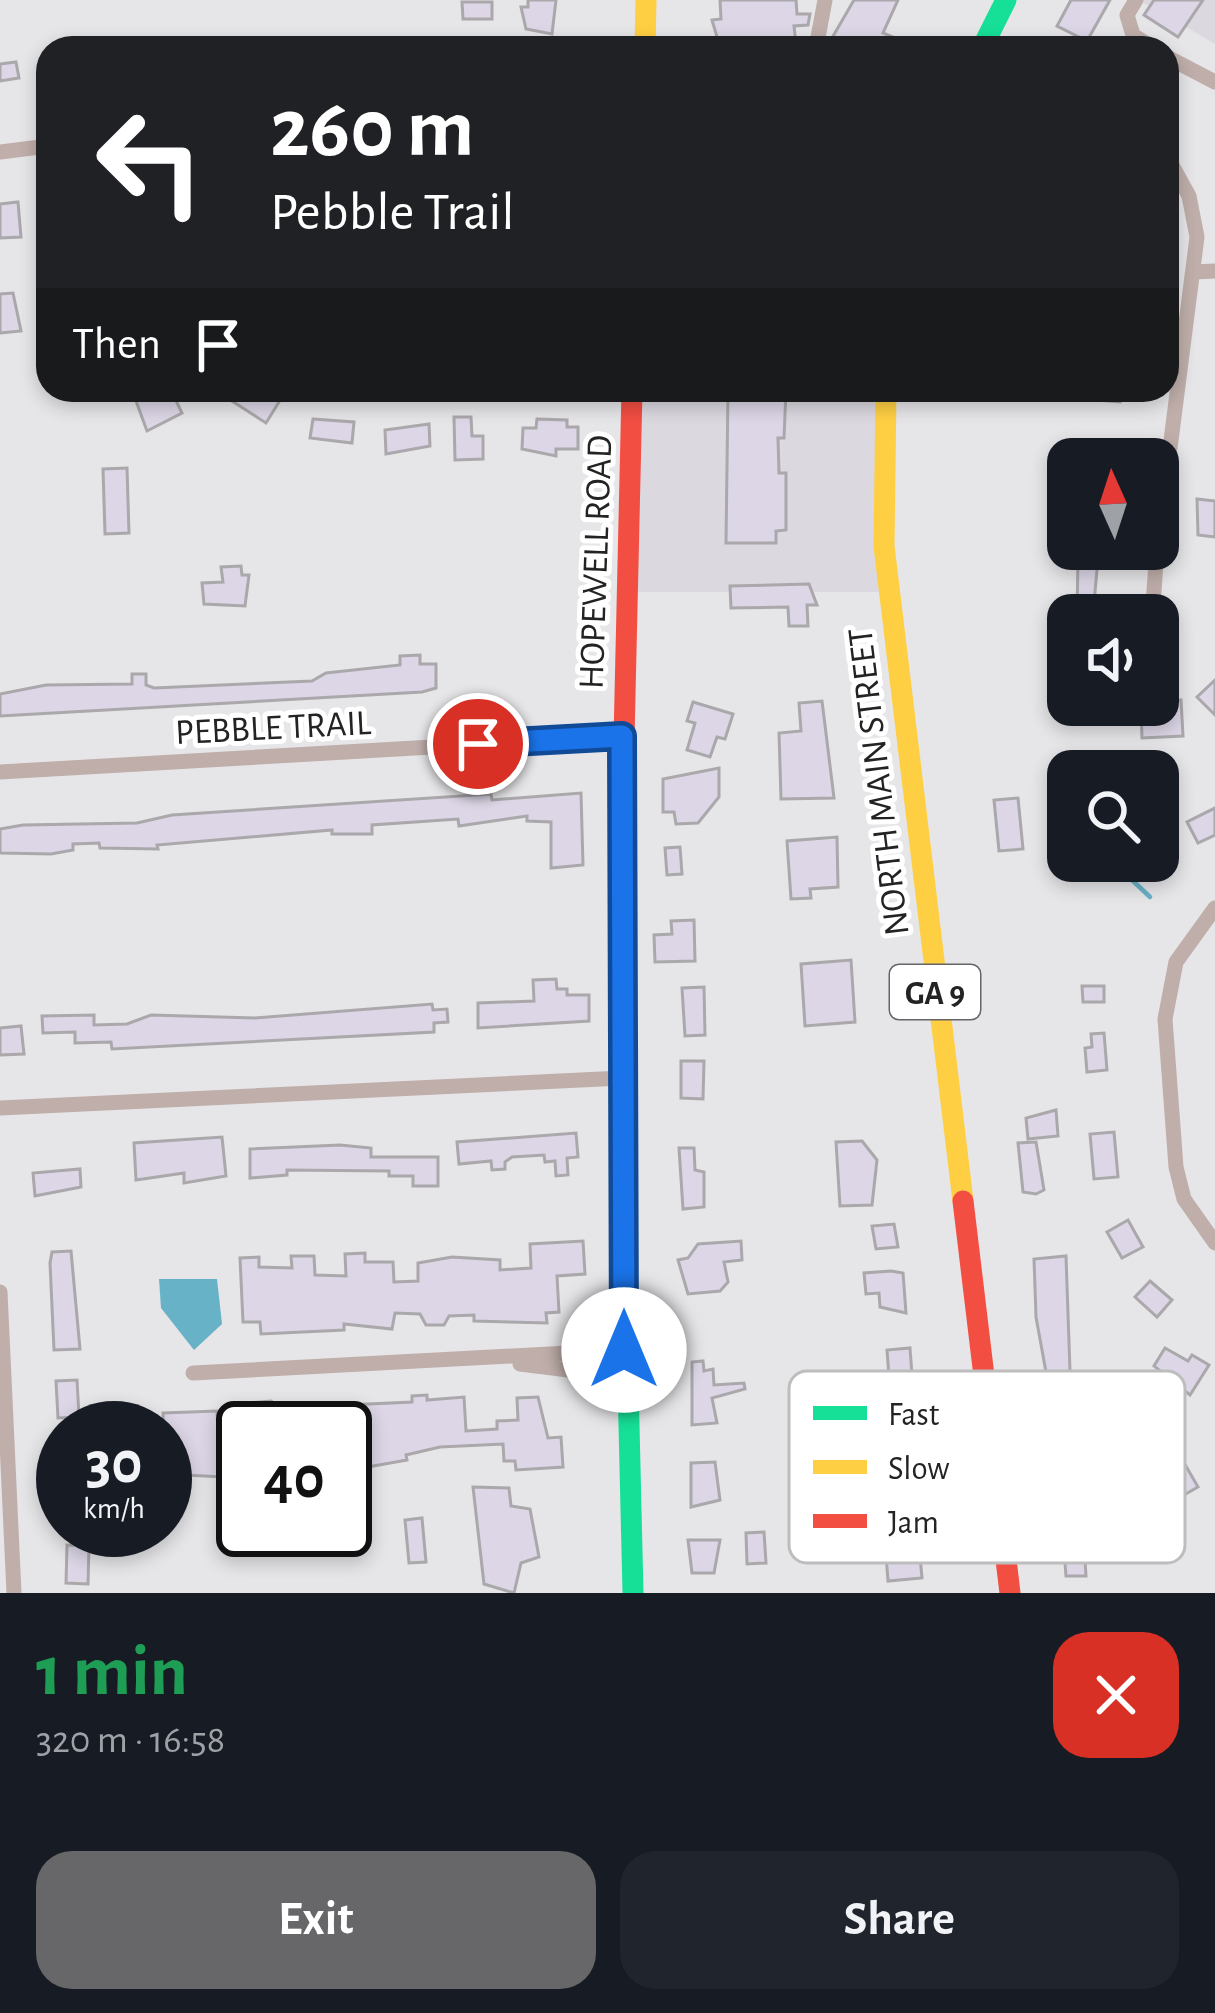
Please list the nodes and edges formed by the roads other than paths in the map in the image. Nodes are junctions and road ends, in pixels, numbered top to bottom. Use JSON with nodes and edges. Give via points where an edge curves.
{"nodes":[{"id":1,"x":646,"y":0,"type":"edge"},
{"id":2,"x":825,"y":0,"type":"edge"},
{"id":3,"x":1006,"y":0,"type":"edge"},
{"id":4,"x":1136,"y":0,"type":"edge"},
{"id":5,"x":645,"y":36,"type":"edge"},
{"id":6,"x":818,"y":36,"type":"edge"},
{"id":7,"x":988,"y":36,"type":"edge"},
{"id":8,"x":1139,"y":36,"type":"edge"},
{"id":9,"x":1179,"y":63,"type":"edge"},
{"id":10,"x":1215,"y":82,"type":"edge"},
{"id":11,"x":36,"y":148,"type":"edge"},
{"id":12,"x":0,"y":152,"type":"edge"},
{"id":13,"x":1179,"y":178,"type":"edge"},
{"id":14,"x":1215,"y":271,"type":"edge"},
{"id":15,"x":1193,"y":272,"type":"junction"},
{"id":16,"x":1179,"y":382,"type":"edge"},
{"id":17,"x":632,"y":402,"type":"edge"},
{"id":18,"x":886,"y":402,"type":"edge"},
{"id":19,"x":1176,"y":402,"type":"edge"},
{"id":20,"x":1172,"y":438,"type":"edge"},
{"id":21,"x":622,"y":736,"type":"junction"},
{"id":22,"x":0,"y":772,"type":"edge"},
{"id":23,"x":1215,"y":908,"type":"edge"},
{"id":24,"x":622,"y":1078,"type":"junction"},
{"id":25,"x":0,"y":1108,"type":"edge"},
{"id":26,"x":1215,"y":1243,"type":"edge"},
{"id":27,"x":0,"y":1292,"type":"edge"},
{"id":28,"x":624,"y":1350,"type":"junction"},
{"id":29,"x":579,"y":1353,"type":"junction"},
{"id":30,"x":499,"y":1360,"type":"junction"},
{"id":31,"x":983,"y":1371,"type":"edge"},
{"id":32,"x":194,"y":1373,"type":"dead end"},
{"id":33,"x":580,"y":1374,"type":"junction"},
{"id":34,"x":626,"y":1377,"type":"junction"},
{"id":35,"x":2,"y":1393,"type":"edge"},
{"id":36,"x":1006,"y":1563,"type":"edge"},
{"id":37,"x":14,"y":1593,"type":"edge"},
{"id":38,"x":633,"y":1593,"type":"edge"},
{"id":39,"x":1010,"y":1593,"type":"edge"}],
"edges":[{"from":1,"to":5,"type":"main road"},
{"from":2,"to":6,"type":"street"},
{"from":3,"to":7,"type":"main road"},
{"from":4,"to":8,"type":"street","via":[[1127,15]]},
{"from":9,"to":10,"type":"street"},
{"from":11,"to":12,"type":"street"},
{"from":13,"to":15,"type":"street","via":[[1197,237]]},
{"from":14,"to":15,"type":"street"},
{"from":15,"to":16,"type":"street"},
{"from":17,"to":21,"type":"main road","name":"HOPEWELL ROAD"},
{"from":18,"to":31,"type":"main road","name":"NORTH MAIN STREET","number":"GA 9","via":[[884,546]]},
{"from":19,"to":20,"type":"street"},
{"from":21,"to":22,"type":"street","name":"PEBBLE TRAIL"},
{"from":21,"to":24,"type":"main road","name":"HOPEWELL ROAD"},
{"from":23,"to":26,"type":"street","via":[[1176,962],[1166,1019],[1176,1167],[1184,1199]]},
{"from":24,"to":25,"type":"street"},
{"from":24,"to":28,"type":"main road","name":"HOPEWELL ROAD"},
{"from":27,"to":35,"type":"street"},
{"from":28,"to":29,"type":"street"},
{"from":28,"to":34,"type":"main road","name":"HOPEWELL ROAD"},
{"from":29,"to":30,"type":"street"},
{"from":29,"to":33,"type":"street"},
{"from":30,"to":32,"type":"street"},
{"from":30,"to":33,"type":"street"},
{"from":33,"to":34,"type":"street"},
{"from":34,"to":38,"type":"main road","name":"HOPEWELL ROAD"},
{"from":35,"to":37,"type":"street"},
{"from":36,"to":39,"type":"main road","name":"NORTH MAIN STREET","number":"GA 9"}]}
